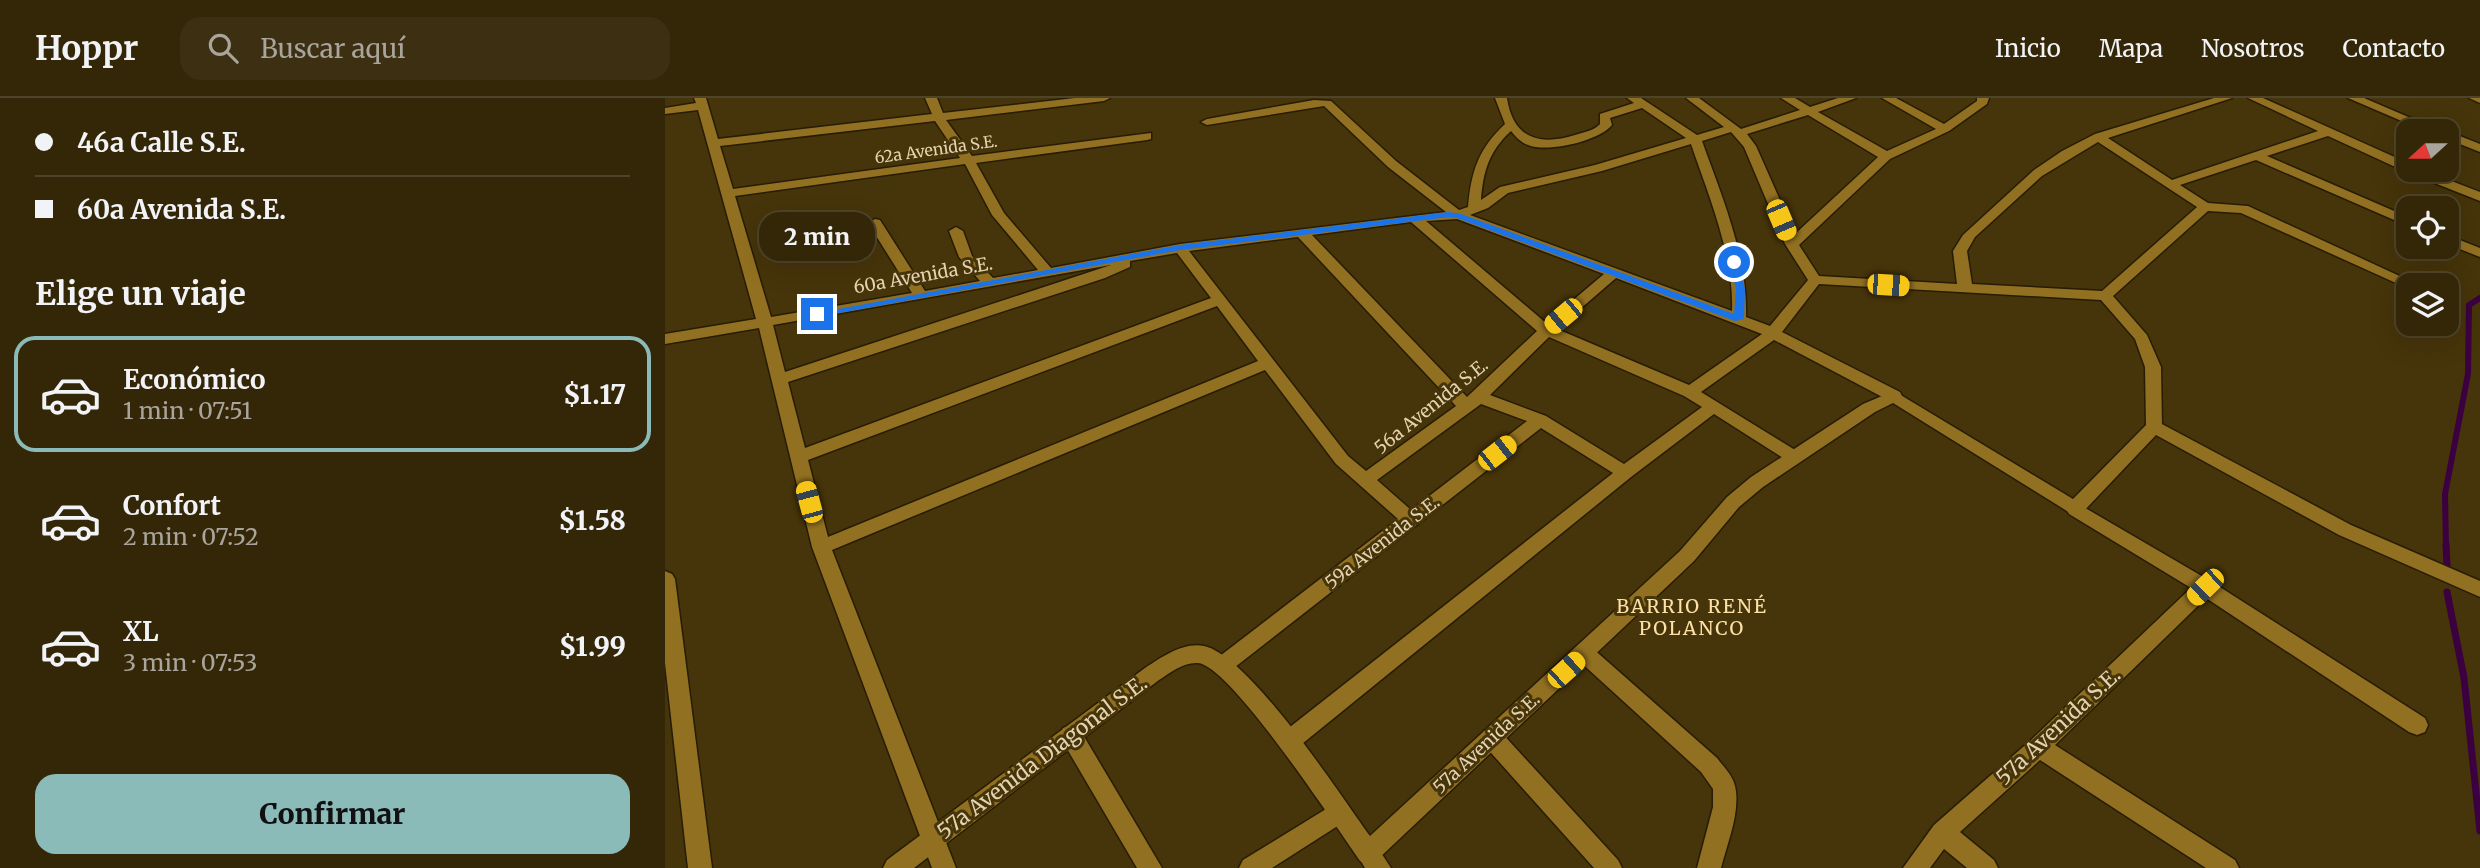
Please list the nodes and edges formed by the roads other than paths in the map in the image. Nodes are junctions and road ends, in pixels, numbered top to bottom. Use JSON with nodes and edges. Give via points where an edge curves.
{"nodes":[{"id":1,"x":931,"y":98,"type":"edge"},
{"id":2,"x":1104,"y":98,"type":"edge"},
{"id":3,"x":1501,"y":98,"type":"edge"},
{"id":4,"x":1692,"y":98,"type":"edge"},
{"id":5,"x":1787,"y":98,"type":"edge"},
{"id":6,"x":1850,"y":98,"type":"edge"},
{"id":7,"x":1888,"y":98,"type":"edge"},
{"id":8,"x":1983,"y":98,"type":"edge"},
{"id":9,"x":2226,"y":98,"type":"edge"},
{"id":10,"x":2254,"y":98,"type":"edge"},
{"id":11,"x":2354,"y":98,"type":"edge"},
{"id":12,"x":2475,"y":98,"type":"edge"},
{"id":13,"x":2480,"y":100,"type":"edge"},
{"id":14,"x":1638,"y":101,"type":"edge"},
{"id":15,"x":701,"y":102,"type":"edge"},
{"id":16,"x":1806,"y":110,"type":"junction"},
{"id":17,"x":665,"y":111,"type":"edge"},
{"id":18,"x":938,"y":116,"type":"junction"},
{"id":19,"x":2406,"y":119,"type":"edge"},
{"id":20,"x":1207,"y":122,"type":"dead end"},
{"id":21,"x":1511,"y":125,"type":"junction"},
{"id":22,"x":1945,"y":129,"type":"junction"},
{"id":23,"x":1736,"y":130,"type":"junction"},
{"id":24,"x":2328,"y":132,"type":"junction"},
{"id":25,"x":1147,"y":136,"type":"dead end"},
{"id":26,"x":2099,"y":137,"type":"junction"},
{"id":27,"x":1695,"y":139,"type":"junction"},
{"id":28,"x":2459,"y":140,"type":"edge"},
{"id":29,"x":712,"y":143,"type":"junction"},
{"id":30,"x":2480,"y":148,"type":"edge"},
{"id":31,"x":1886,"y":156,"type":"junction"},
{"id":32,"x":2257,"y":156,"type":"junction"},
{"id":33,"x":967,"y":160,"type":"junction"},
{"id":34,"x":2396,"y":162,"type":"edge"},
{"id":35,"x":2443,"y":182,"type":"edge"},
{"id":36,"x":2171,"y":184,"type":"junction"},
{"id":37,"x":729,"y":193,"type":"junction"},
{"id":38,"x":2480,"y":197,"type":"edge"},
{"id":39,"x":2205,"y":207,"type":"junction"},
{"id":40,"x":1474,"y":209,"type":"junction"},
{"id":41,"x":1458,"y":215,"type":"junction"},
{"id":42,"x":2396,"y":217,"type":"edge"},
{"id":43,"x":1414,"y":218,"type":"junction"},
{"id":44,"x":875,"y":223,"type":"dead end"},
{"id":45,"x":956,"y":231,"type":"dead end"},
{"id":46,"x":1302,"y":233,"type":"junction"},
{"id":47,"x":1792,"y":244,"type":"junction"},
{"id":48,"x":2459,"y":244,"type":"edge"},
{"id":49,"x":1180,"y":248,"type":"junction"},
{"id":50,"x":2480,"y":253,"type":"edge"},
{"id":51,"x":1144,"y":254,"type":"junction"},
{"id":52,"x":1046,"y":271,"type":"junction"},
{"id":53,"x":1613,"y":274,"type":"junction"},
{"id":54,"x":2396,"y":278,"type":"edge"},
{"id":55,"x":1815,"y":280,"type":"junction"},
{"id":56,"x":990,"y":283,"type":"junction"},
{"id":57,"x":1965,"y":289,"type":"junction"},
{"id":58,"x":921,"y":296,"type":"junction"},
{"id":59,"x":2105,"y":296,"type":"junction"},
{"id":60,"x":1220,"y":300,"type":"junction"},
{"id":61,"x":1739,"y":319,"type":"junction"},
{"id":62,"x":765,"y":323,"type":"junction"},
{"id":63,"x":1547,"y":330,"type":"junction"},
{"id":64,"x":1773,"y":333,"type":"junction"},
{"id":65,"x":665,"y":339,"type":"edge"},
{"id":66,"x":1269,"y":362,"type":"junction"},
{"id":67,"x":780,"y":379,"type":"junction"},
{"id":68,"x":1690,"y":392,"type":"junction"},
{"id":69,"x":1894,"y":396,"type":"junction"},
{"id":70,"x":1473,"y":402,"type":"junction"},
{"id":71,"x":1714,"y":406,"type":"junction"},
{"id":72,"x":1540,"y":419,"type":"junction"},
{"id":73,"x":2154,"y":427,"type":"junction"},
{"id":74,"x":797,"y":457,"type":"junction"},
{"id":75,"x":1794,"y":457,"type":"junction"},
{"id":76,"x":1625,"y":473,"type":"junction"},
{"id":77,"x":1364,"y":481,"type":"junction"},
{"id":78,"x":2075,"y":509,"type":"junction"},
{"id":79,"x":1411,"y":520,"type":"junction"},
{"id":80,"x":821,"y":547,"type":"junction"},
{"id":81,"x":665,"y":579,"type":"edge"},
{"id":82,"x":2205,"y":587,"type":"junction"},
{"id":83,"x":2480,"y":589,"type":"edge"},
{"id":84,"x":1584,"y":653,"type":"junction"},
{"id":85,"x":1223,"y":665,"type":"junction"},
{"id":86,"x":2417,"y":725,"type":"dead end"},
{"id":87,"x":1071,"y":734,"type":"junction"},
{"id":88,"x":1492,"y":737,"type":"junction"},
{"id":89,"x":1289,"y":741,"type":"junction"},
{"id":90,"x":2039,"y":747,"type":"junction"},
{"id":91,"x":1339,"y":812,"type":"junction"},
{"id":92,"x":1942,"y":833,"type":"junction"},
{"id":93,"x":933,"y":840,"type":"junction"},
{"id":94,"x":1373,"y":860,"type":"edge"},
{"id":95,"x":700,"y":868,"type":"edge"},
{"id":96,"x":895,"y":868,"type":"edge"},
{"id":97,"x":944,"y":868,"type":"edge"},
{"id":98,"x":1150,"y":868,"type":"edge"},
{"id":99,"x":1251,"y":868,"type":"edge"},
{"id":100,"x":1610,"y":868,"type":"edge"},
{"id":101,"x":1709,"y":868,"type":"edge"},
{"id":102,"x":1915,"y":868,"type":"edge"},
{"id":103,"x":1986,"y":868,"type":"edge"},
{"id":104,"x":2227,"y":868,"type":"edge"}],
"edges":[{"from":1,"to":18,"type":"street"},
{"from":2,"to":18,"type":"street"},
{"from":3,"to":21,"type":"street","via":[[1502,111]]},
{"from":4,"to":23,"type":"street"},
{"from":5,"to":16,"type":"street"},
{"from":6,"to":16,"type":"street"},
{"from":7,"to":22,"type":"street"},
{"from":8,"to":22,"type":"street"},
{"from":9,"to":26,"type":"street"},
{"from":10,"to":24,"type":"street"},
{"from":11,"to":19,"type":"street"},
{"from":12,"to":13,"type":"street"},
{"from":14,"to":21,"type":"street","via":[[1604,116],[1606,125],[1600,131],[1542,146],[1528,143]]},
{"from":14,"to":27,"type":"street"},
{"from":15,"to":17,"type":"street"},
{"from":15,"to":29,"type":"street"},
{"from":16,"to":23,"type":"street"},
{"from":16,"to":31,"type":"street"},
{"from":18,"to":29,"type":"street"},
{"from":18,"to":33,"type":"street"},
{"from":20,"to":41,"type":"street","via":[[1327,103],[1392,164]]},
{"from":21,"to":40,"type":"street","via":[[1490,143],[1483,157]]},
{"from":22,"to":31,"type":"street"},
{"from":23,"to":27,"type":"street"},
{"from":23,"to":47,"type":"street","via":[[1750,146]]},
{"from":24,"to":32,"type":"street"},
{"from":24,"to":34,"type":"street"},
{"from":25,"to":33,"type":"street","name":"62a Avenida S.E."},
{"from":26,"to":36,"type":"street"},
{"from":26,"to":57,"type":"street","via":[[2038,173],[1970,235],[1960,251]]},
{"from":27,"to":40,"type":"street","via":[[1504,190]]},
{"from":27,"to":61,"type":"street","via":[[1720,209],[1740,289]]},
{"from":28,"to":30,"type":"street"},
{"from":29,"to":37,"type":"street"},
{"from":31,"to":47,"type":"street"},
{"from":32,"to":36,"type":"street"},
{"from":32,"to":42,"type":"street"},
{"from":33,"to":37,"type":"street","name":"62a Avenida S.E."},
{"from":33,"to":52,"type":"street","via":[[999,215]]},
{"from":35,"to":38,"type":"street"},
{"from":36,"to":39,"type":"street"},
{"from":37,"to":62,"type":"street"},
{"from":39,"to":54,"type":"street","via":[[2243,209]]},
{"from":39,"to":59,"type":"street"},
{"from":40,"to":41,"type":"street"},
{"from":41,"to":43,"type":"street","name":"60a Avenida S.E."},
{"from":41,"to":53,"type":"street"},
{"from":43,"to":46,"type":"street","name":"60a Avenida S.E."},
{"from":43,"to":63,"type":"street"},
{"from":44,"to":58,"type":"street"},
{"from":45,"to":56,"type":"street","via":[[966,257]]},
{"from":46,"to":49,"type":"street","name":"60a Avenida S.E."},
{"from":46,"to":70,"type":"street"},
{"from":47,"to":55,"type":"street"},
{"from":48,"to":50,"type":"street"},
{"from":49,"to":51,"type":"street","name":"60a Avenida S.E."},
{"from":49,"to":60,"type":"street"},
{"from":51,"to":52,"type":"street","name":"60a Avenida S.E."},
{"from":51,"to":67,"type":"street","via":[[1100,275]]},
{"from":52,"to":56,"type":"street","name":"60a Avenida S.E."},
{"from":53,"to":61,"type":"street"},
{"from":53,"to":63,"type":"street","name":"56a Avenida S.E."},
{"from":55,"to":57,"type":"street"},
{"from":55,"to":64,"type":"street"},
{"from":56,"to":58,"type":"street","name":"60a Avenida S.E."},
{"from":57,"to":59,"type":"street"},
{"from":58,"to":62,"type":"street","name":"60a Avenida S.E."},
{"from":59,"to":73,"type":"street","via":[[2142,338],[2153,367]]},
{"from":60,"to":66,"type":"street"},
{"from":60,"to":74,"type":"street"},
{"from":61,"to":64,"type":"street"},
{"from":62,"to":65,"type":"street","name":"60a Avenida S.E."},
{"from":62,"to":67,"type":"street"},
{"from":63,"to":68,"type":"street"},
{"from":63,"to":70,"type":"street","name":"56a Avenida S.E."},
{"from":64,"to":68,"type":"street"},
{"from":64,"to":69,"type":"street"},
{"from":66,"to":77,"type":"street","via":[[1342,460]]},
{"from":66,"to":80,"type":"street"},
{"from":67,"to":74,"type":"street"},
{"from":68,"to":71,"type":"street"},
{"from":69,"to":75,"type":"street","name":"57a Avenida S.E."},
{"from":69,"to":78,"type":"street"},
{"from":70,"to":72,"type":"street"},
{"from":70,"to":77,"type":"street","name":"56a Avenida S.E."},
{"from":71,"to":75,"type":"street"},
{"from":71,"to":76,"type":"street"},
{"from":72,"to":76,"type":"street"},
{"from":72,"to":79,"type":"street","name":"59a Avenida S.E."},
{"from":73,"to":78,"type":"street"},
{"from":73,"to":83,"type":"street","via":[[2345,530]]},
{"from":74,"to":80,"type":"street"},
{"from":75,"to":84,"type":"street","name":"57a Avenida S.E.","via":[[1733,502],[1687,556]]},
{"from":76,"to":89,"type":"street"},
{"from":77,"to":79,"type":"street"},
{"from":78,"to":82,"type":"street"},
{"from":79,"to":85,"type":"street","name":"59a Avenida S.E."},
{"from":80,"to":93,"type":"street"},
{"from":81,"to":95,"type":"street"},
{"from":82,"to":86,"type":"street"},
{"from":82,"to":90,"type":"street","name":"57a Avenida S.E."},
{"from":84,"to":88,"type":"street","name":"57a Avenida S.E."},
{"from":84,"to":101,"type":"street","via":[[1709,765],[1724,786],[1724,807]]},
{"from":85,"to":87,"type":"street","name":"57a Avenida Diagonal S.E.","via":[[1193,653],[1177,658]]},
{"from":85,"to":89,"type":"street"},
{"from":87,"to":93,"type":"street","name":"57a Avenida Diagonal S.E."},
{"from":87,"to":98,"type":"street"},
{"from":88,"to":94,"type":"street","name":"57a Avenida S.E."},
{"from":88,"to":100,"type":"street"},
{"from":89,"to":91,"type":"street"},
{"from":90,"to":92,"type":"street","name":"57a Avenida S.E."},
{"from":90,"to":104,"type":"street"},
{"from":91,"to":94,"type":"street"},
{"from":91,"to":99,"type":"street"},
{"from":92,"to":102,"type":"street","name":"57a Avenida S.E."},
{"from":92,"to":103,"type":"street"},
{"from":93,"to":96,"type":"street","name":"57a Avenida Diagonal S.E."},
{"from":93,"to":97,"type":"street"}]}
